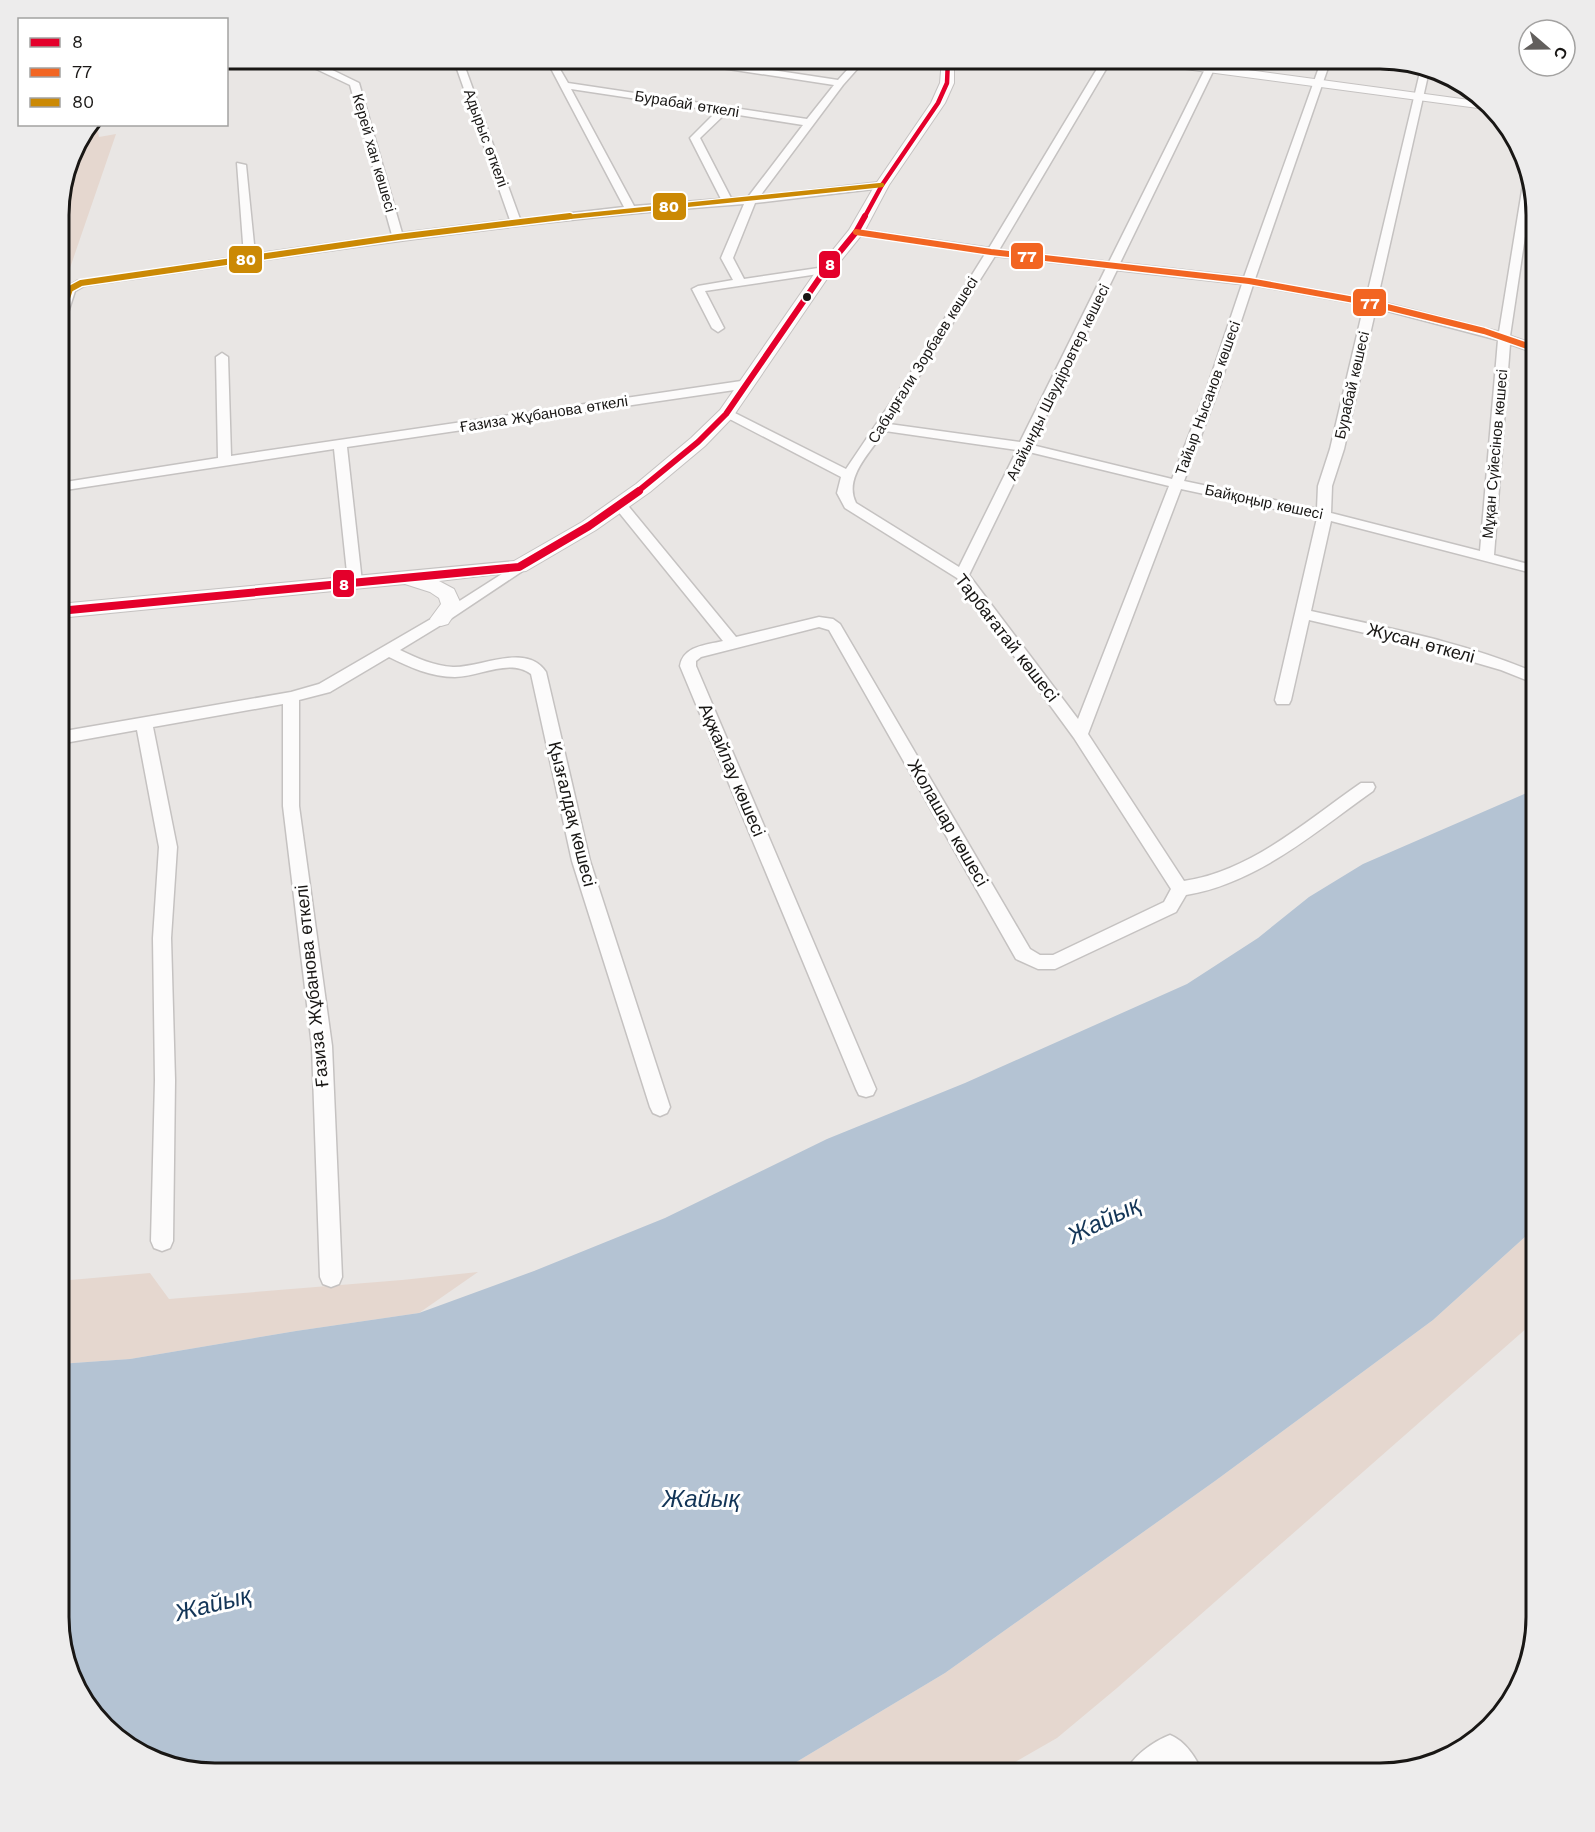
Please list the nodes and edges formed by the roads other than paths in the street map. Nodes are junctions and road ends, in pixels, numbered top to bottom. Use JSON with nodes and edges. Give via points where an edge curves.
{"nodes":[{"id":1,"x":324,"y":69,"type":"edge"},
{"id":2,"x":461,"y":69,"type":"edge"},
{"id":3,"x":555,"y":69,"type":"edge"},
{"id":4,"x":748,"y":69,"type":"edge"},
{"id":5,"x":853,"y":69,"type":"edge"},
{"id":6,"x":948,"y":69,"type":"edge"},
{"id":7,"x":1101,"y":69,"type":"edge"},
{"id":8,"x":1210,"y":69,"type":"edge"},
{"id":9,"x":1238,"y":69,"type":"edge"},
{"id":10,"x":1322,"y":69,"type":"edge"},
{"id":11,"x":1423,"y":76,"type":"edge"},
{"id":12,"x":840,"y":83,"type":"junction"},
{"id":13,"x":1316,"y":84,"type":"junction"},
{"id":14,"x":563,"y":85,"type":"junction"},
{"id":15,"x":1418,"y":98,"type":"junction"},
{"id":16,"x":1476,"y":105,"type":"edge"},
{"id":17,"x":724,"y":110,"type":"junction"},
{"id":18,"x":811,"y":123,"type":"junction"},
{"id":19,"x":241,"y":165,"type":"dead end"},
{"id":20,"x":882,"y":185,"type":"junction"},
{"id":21,"x":751,"y":200,"type":"junction"},
{"id":22,"x":728,"y":202,"type":"junction"},
{"id":23,"x":1525,"y":202,"type":"edge"},
{"id":24,"x":631,"y":209,"type":"junction"},
{"id":25,"x":516,"y":223,"type":"junction"},
{"id":26,"x":856,"y":232,"type":"junction"},
{"id":27,"x":398,"y":237,"type":"junction"},
{"id":28,"x":992,"y":252,"type":"junction"},
{"id":29,"x":250,"y":259,"type":"junction"},
{"id":30,"x":1115,"y":266,"type":"junction"},
{"id":31,"x":825,"y":270,"type":"junction"},
{"id":32,"x":1249,"y":281,"type":"junction"},
{"id":33,"x":741,"y":282,"type":"junction"},
{"id":34,"x":69,"y":292,"type":"edge"},
{"id":35,"x":1371,"y":303,"type":"junction"},
{"id":36,"x":718,"y":328,"type":"dead end"},
{"id":37,"x":1504,"y":339,"type":"junction"},
{"id":38,"x":1526,"y":346,"type":"edge"},
{"id":39,"x":222,"y":357,"type":"dead end"},
{"id":40,"x":748,"y":384,"type":"junction"},
{"id":41,"x":726,"y":414,"type":"junction"},
{"id":42,"x":882,"y":427,"type":"junction"},
{"id":43,"x":340,"y":446,"type":"junction"},
{"id":44,"x":1026,"y":447,"type":"junction"},
{"id":45,"x":225,"y":461,"type":"junction"},
{"id":46,"x":848,"y":476,"type":"junction"},
{"id":47,"x":1177,"y":484,"type":"junction"},
{"id":48,"x":69,"y":485,"type":"edge"},
{"id":49,"x":620,"y":505,"type":"junction"},
{"id":50,"x":1324,"y":515,"type":"junction"},
{"id":51,"x":1487,"y":558,"type":"junction"},
{"id":52,"x":519,"y":567,"type":"junction"},
{"id":53,"x":1526,"y":568,"type":"edge"},
{"id":54,"x":962,"y":575,"type":"junction"},
{"id":55,"x":399,"y":578,"type":"junction"},
{"id":56,"x":355,"y":582,"type":"junction"},
{"id":57,"x":69,"y":610,"type":"edge"},
{"id":58,"x":1303,"y":614,"type":"junction"},
{"id":59,"x":441,"y":619,"type":"junction"},
{"id":60,"x":733,"y":643,"type":"junction"},
{"id":61,"x":388,"y":650,"type":"junction"},
{"id":62,"x":1526,"y":675,"type":"edge"},
{"id":63,"x":291,"y":697,"type":"junction"},
{"id":64,"x":1284,"y":700,"type":"dead end"},
{"id":65,"x":144,"y":722,"type":"junction"},
{"id":66,"x":1080,"y":734,"type":"junction"},
{"id":67,"x":69,"y":736,"type":"edge"},
{"id":68,"x":1367,"y":787,"type":"dead end"},
{"id":69,"x":1180,"y":888,"type":"junction"},
{"id":70,"x":866,"y":1089,"type":"dead end"},
{"id":71,"x":660,"y":1107,"type":"dead end"},
{"id":72,"x":162,"y":1240,"type":"dead end"},
{"id":73,"x":331,"y":1277,"type":"dead end"},
{"id":74,"x":1151,"y":1763,"type":"edge"},
{"id":75,"x":1181,"y":1763,"type":"edge"}],
"edges":[{"from":1,"to":27,"type":"street","name":"Керей хан көшесі","via":[[354,83]]},
{"from":2,"to":25,"type":"street","name":"Адырыс өткелі"},
{"from":3,"to":14,"type":"street"},
{"from":4,"to":12,"type":"street"},
{"from":5,"to":12,"type":"street"},
{"from":6,"to":20,"type":"main road","via":[[938,104]]},
{"from":7,"to":28,"type":"street","name":"Сабырғали Зорбаев көшесі"},
{"from":8,"to":30,"type":"street","name":"Агайынды Шәудіровтер көшесi"},
{"from":9,"to":13,"type":"main road"},
{"from":10,"to":13,"type":"street","name":"Тайыр Нысанов көшесi"},
{"from":11,"to":15,"type":"street","name":"Бурабай көшесi"},
{"from":12,"to":18,"type":"street"},
{"from":13,"to":15,"type":"main road"},
{"from":13,"to":32,"type":"street","name":"Тайыр Нысанов көшесi"},
{"from":14,"to":17,"type":"street","name":"Бурабай өткелі"},
{"from":14,"to":24,"type":"street"},
{"from":15,"to":16,"type":"main road"},
{"from":15,"to":35,"type":"street","name":"Бурабай көшесi"},
{"from":17,"to":18,"type":"street","name":"Бурабай өткелі"},
{"from":17,"to":22,"type":"street","via":[[695,138]]},
{"from":18,"to":21,"type":"street"},
{"from":19,"to":29,"type":"street"},
{"from":20,"to":21,"type":"street"},
{"from":20,"to":26,"type":"main road"},
{"from":21,"to":22,"type":"street"},
{"from":21,"to":33,"type":"street","via":[[727,258]]},
{"from":22,"to":24,"type":"street"},
{"from":23,"to":37,"type":"street","name":"Мұқан Сүйесінов көшесі"},
{"from":24,"to":25,"type":"street"},
{"from":25,"to":27,"type":"street"},
{"from":26,"to":28,"type":"street"},
{"from":26,"to":31,"type":"main road"},
{"from":27,"to":29,"type":"street"},
{"from":28,"to":30,"type":"street"},
{"from":28,"to":42,"type":"street","name":"Сабырғали Зорбаев көшесі"},
{"from":29,"to":34,"type":"street","via":[[74,285]]},
{"from":30,"to":32,"type":"street"},
{"from":30,"to":44,"type":"street","name":"Агайынды Шәудіровтер көшесi"},
{"from":31,"to":33,"type":"street"},
{"from":31,"to":40,"type":"main road"},
{"from":32,"to":35,"type":"street"},
{"from":32,"to":47,"type":"street","name":"Тайыр Нысанов көшесi"},
{"from":33,"to":36,"type":"street","via":[[698,289]]},
{"from":35,"to":37,"type":"street"},
{"from":35,"to":50,"type":"street","name":"Бурабай көшесi","via":[[1325,486]]},
{"from":37,"to":38,"type":"street"},
{"from":37,"to":51,"type":"street","name":"Мұқан Сүйесінов көшесі"},
{"from":39,"to":45,"type":"street"},
{"from":40,"to":41,"type":"main road"},
{"from":40,"to":43,"type":"street","name":"Ғазиза Жұбанова өткелі"},
{"from":41,"to":46,"type":"street"},
{"from":41,"to":49,"type":"main road","via":[[698,442]]},
{"from":42,"to":44,"type":"street","name":"Байқоңыр көшесi"},
{"from":42,"to":46,"type":"street","name":"Сабырғали Зорбаев көшесі"},
{"from":43,"to":45,"type":"street","name":"Ғазиза Жұбанова өткелі"},
{"from":43,"to":56,"type":"street"},
{"from":44,"to":47,"type":"street","name":"Байқоңыр көшесi"},
{"from":44,"to":54,"type":"street","name":"Агайынды Шәудіровтер көшесi"},
{"from":45,"to":48,"type":"street","name":"Ғазиза Жұбанова өткелі"},
{"from":46,"to":54,"type":"street","name":"Тарбағатай көшесi","via":[[844,493],[850,505]]},
{"from":47,"to":50,"type":"street","name":"Байқоңыр көшесi"},
{"from":47,"to":66,"type":"street","name":"Тайыр Нысанов көшесi"},
{"from":49,"to":52,"type":"main road"},
{"from":49,"to":60,"type":"street"},
{"from":50,"to":51,"type":"street","name":"Байқоңыр көшесi"},
{"from":50,"to":58,"type":"street","name":"Бурабай көшесi"},
{"from":51,"to":53,"type":"street","name":"Байқоңыр көшесi"},
{"from":52,"to":55,"type":"main road"},
{"from":52,"to":59,"type":"street"},
{"from":54,"to":66,"type":"street","name":"Тарбағатай көшесi"},
{"from":55,"to":56,"type":"main road"},
{"from":55,"to":59,"type":"main road","via":[[444,590],[451,604]]},
{"from":56,"to":57,"type":"main road"},
{"from":58,"to":62,"type":"street","name":"Жусан өткелі","via":[[1410,638]]},
{"from":58,"to":64,"type":"street","name":"Бурабай көшесi"},
{"from":59,"to":61,"type":"street"},
{"from":60,"to":69,"type":"street","name":"Жолашар көшесi","via":[[819,622],[835,627],[1023,954],[1038,962],[1055,962],[1170,907]]},
{"from":60,"to":70,"type":"street","name":"Ақжайлау көшесі","via":[[696,653],[688,666]]},
{"from":61,"to":63,"type":"street","via":[[324,688]]},
{"from":61,"to":71,"type":"street","name":"Қызғалдақ көшесі","via":[[422,667],[455,672],[519,662],[530,664],[538,672],[581,861]]},
{"from":63,"to":65,"type":"street"},
{"from":63,"to":73,"type":"street","name":"Ғазиза Жұбанова өткелі","via":[[291,806],[322,1046]]},
{"from":65,"to":67,"type":"street"},
{"from":65,"to":72,"type":"street","via":[[168,847],[162,938]]},
{"from":66,"to":69,"type":"street","name":"Тарбағатай көшесi"},
{"from":68,"to":69,"type":"street","via":[[1260,859],[1212,882]]},
{"from":74,"to":75,"type":"street","via":[[1170,1748]]}]}
